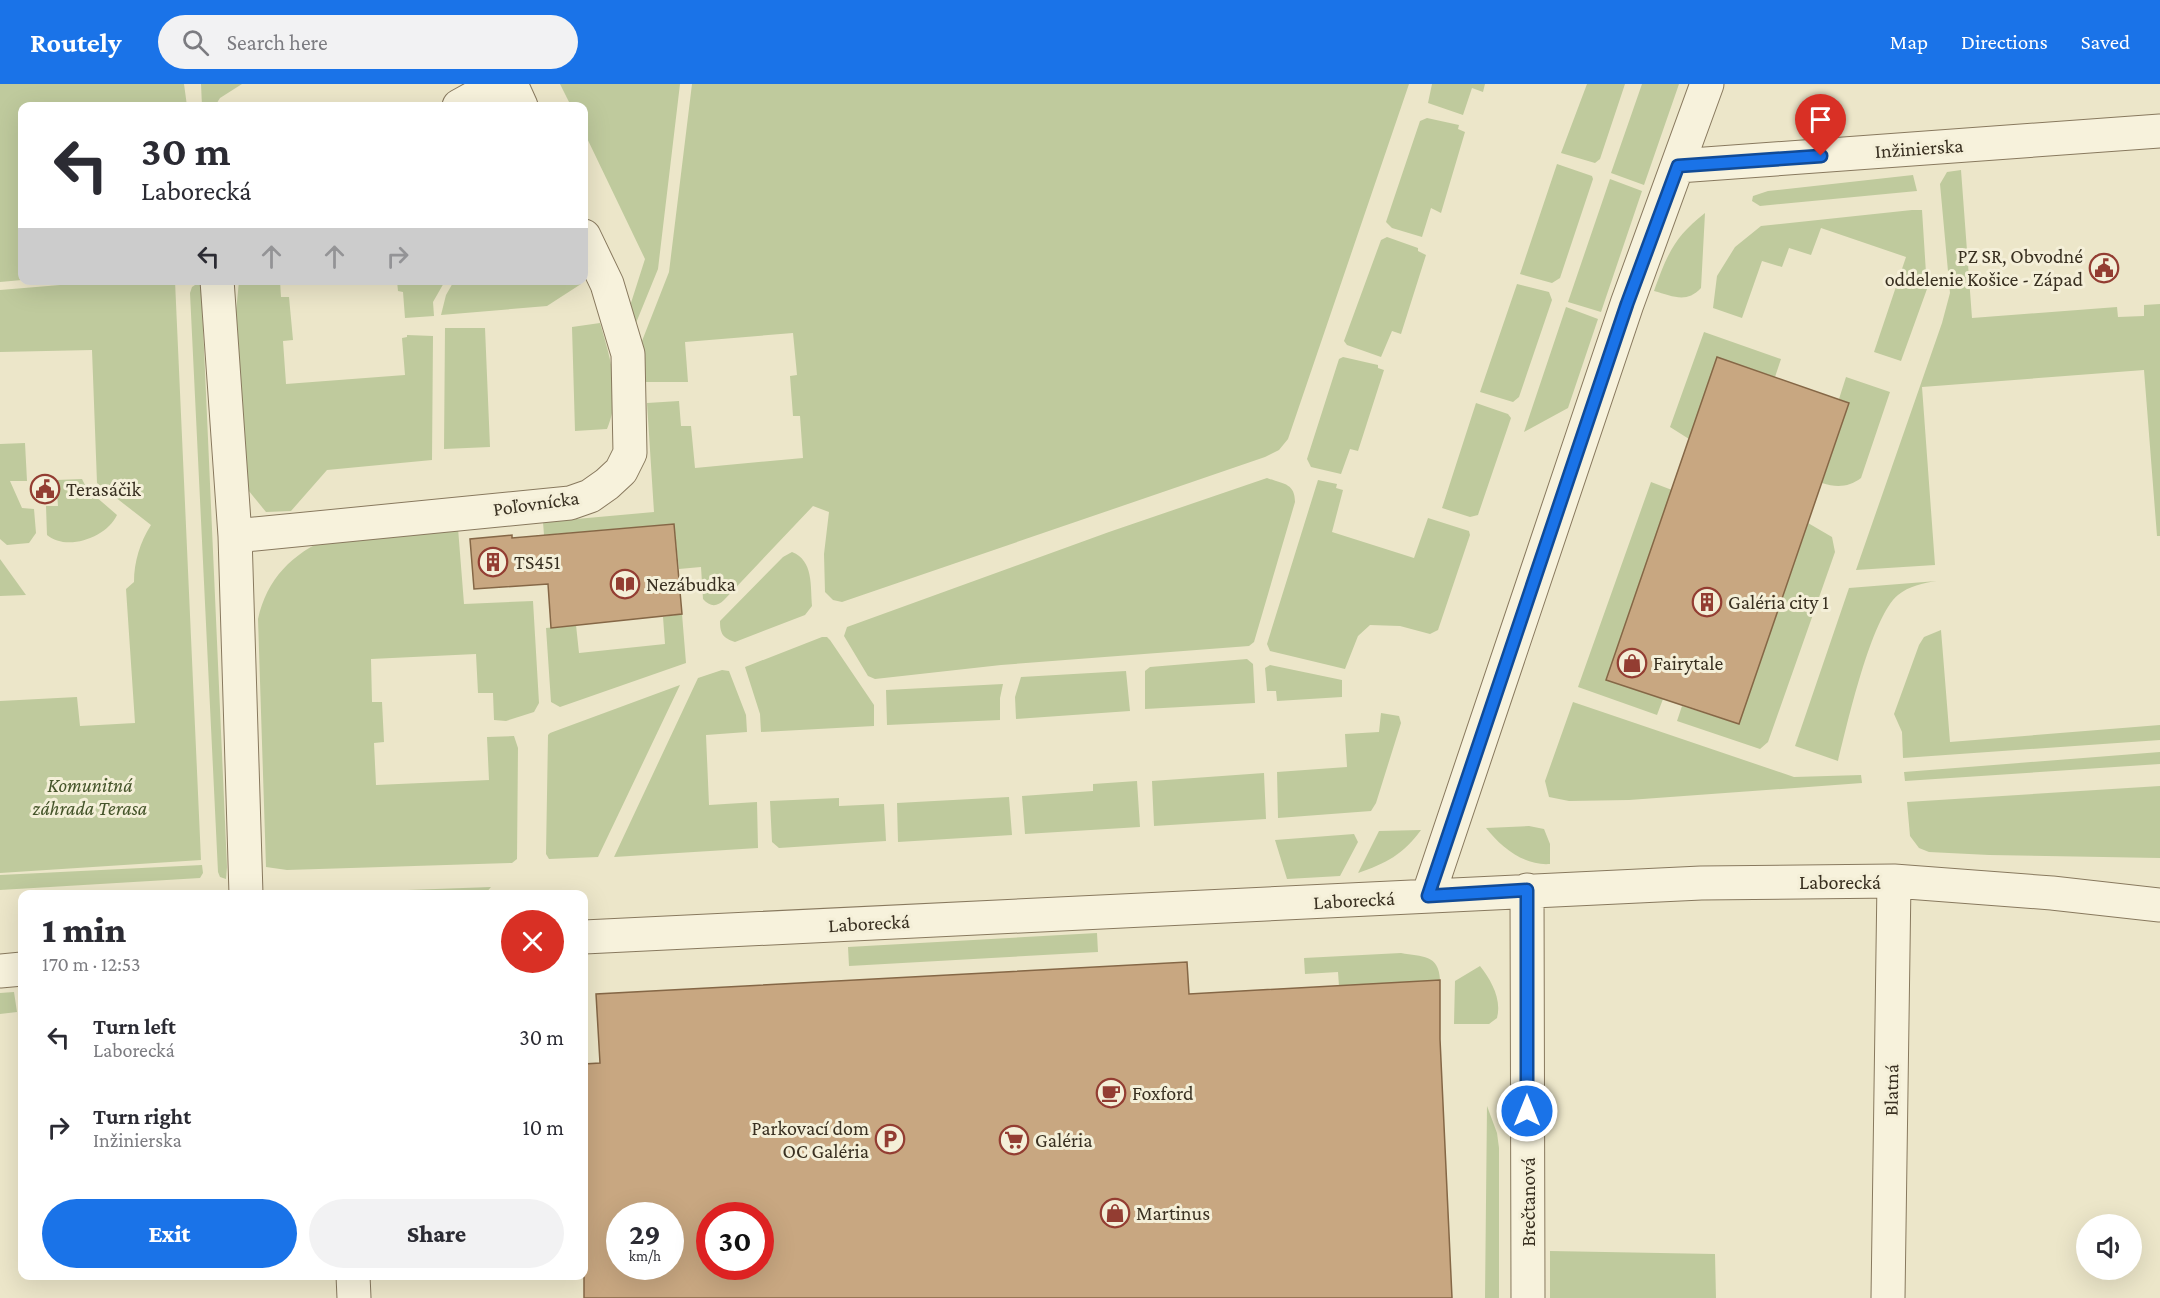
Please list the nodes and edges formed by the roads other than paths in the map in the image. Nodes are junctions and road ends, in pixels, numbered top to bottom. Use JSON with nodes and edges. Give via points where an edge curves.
{"nodes":[{"id":1,"x":499,"y":84,"type":"edge"},
{"id":2,"x":511,"y":84,"type":"edge"},
{"id":3,"x":1707,"y":84,"type":"edge"},
{"id":4,"x":466,"y":102,"type":"edge"},
{"id":5,"x":519,"y":102,"type":"edge"},
{"id":6,"x":2160,"y":131,"type":"edge"},
{"id":7,"x":1678,"y":166,"type":"junction"},
{"id":8,"x":588,"y":244,"type":"edge"},
{"id":9,"x":217,"y":285,"type":"edge"},
{"id":10,"x":235,"y":536,"type":"junction"},
{"id":11,"x":1894,"y":881,"type":"junction"},
{"id":12,"x":246,"y":890,"type":"edge"},
{"id":13,"x":1527,"y":890,"type":"junction"},
{"id":14,"x":1428,"y":896,"type":"junction"},
{"id":15,"x":2160,"y":905,"type":"edge"},
{"id":16,"x":588,"y":937,"type":"edge"},
{"id":17,"x":18,"y":969,"type":"edge"},
{"id":18,"x":0,"y":971,"type":"edge"},
{"id":19,"x":353,"y":1280,"type":"edge"},
{"id":20,"x":354,"y":1298,"type":"edge"},
{"id":21,"x":1528,"y":1298,"type":"edge"},
{"id":22,"x":1888,"y":1298,"type":"edge"}],
"edges":[{"from":1,"to":4,"type":"street"},
{"from":2,"to":5,"type":"street"},
{"from":3,"to":7,"type":"street"},
{"from":6,"to":7,"type":"street","name":"Inžinierska"},
{"from":7,"to":14,"type":"street","via":[[1627,304]]},
{"from":8,"to":10,"type":"street","name":"Poľovnícka","via":[[607,284],[628,354],[630,453],[621,471],[607,484],[590,496],[570,502]]},
{"from":9,"to":10,"type":"street"},
{"from":10,"to":12,"type":"street"},
{"from":11,"to":13,"type":"street","name":"Laborecká"},
{"from":11,"to":15,"type":"street","name":"Laborecká","via":[[2052,892]]},
{"from":11,"to":22,"type":"street","name":"Blatná"},
{"from":13,"to":14,"type":"street","name":"Laborecká"},
{"from":13,"to":21,"type":"street","name":"Brečtanová"},
{"from":14,"to":16,"type":"street","name":"Laborecká"},
{"from":17,"to":18,"type":"street"},
{"from":19,"to":20,"type":"street"}]}
